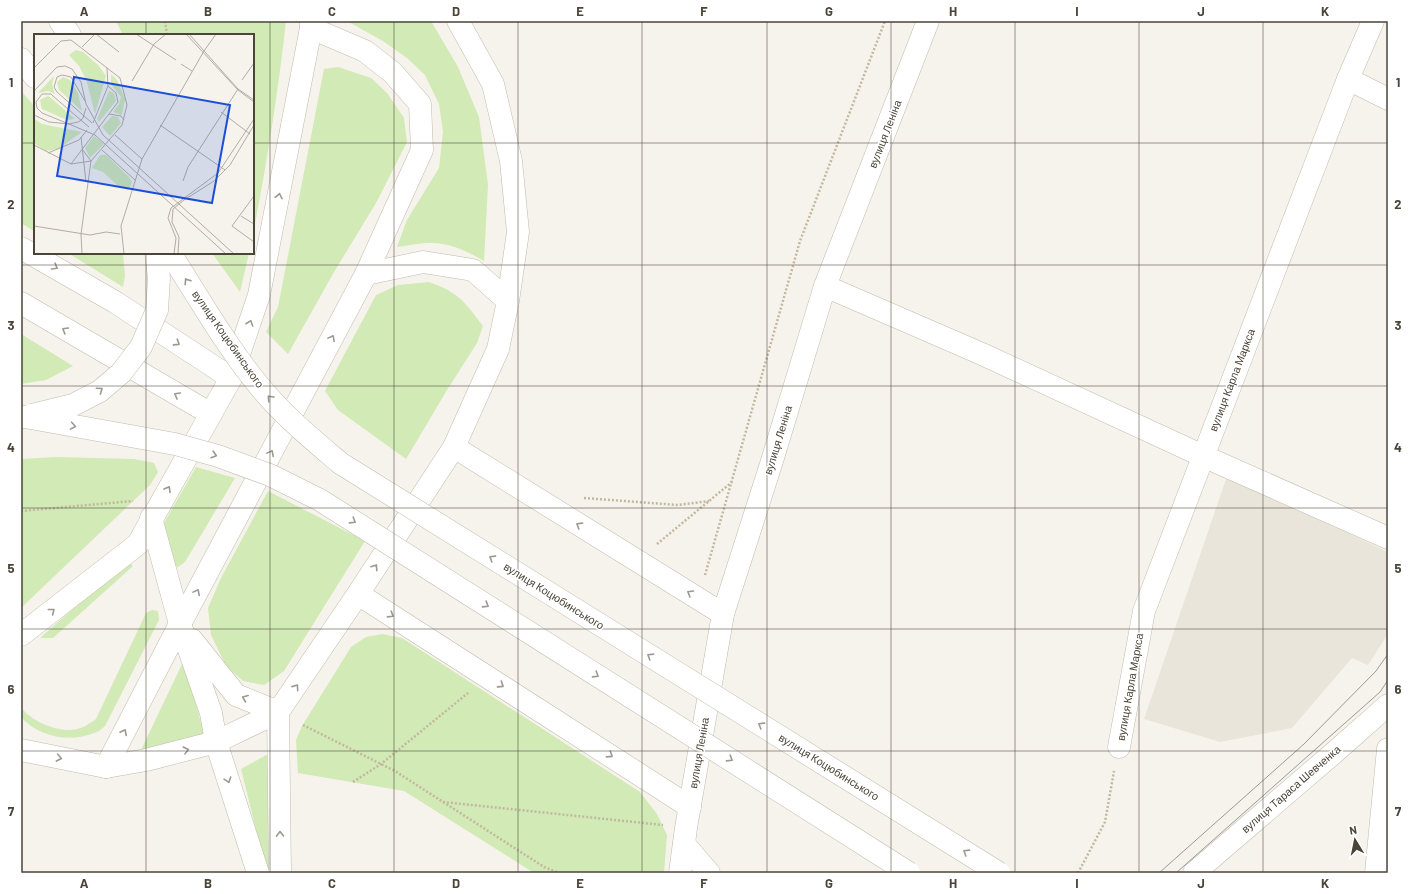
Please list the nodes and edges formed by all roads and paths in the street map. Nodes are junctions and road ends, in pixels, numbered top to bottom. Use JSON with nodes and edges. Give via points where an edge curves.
{"nodes":[{"id":1,"x":60,"y":21,"type":"edge"},
{"id":2,"x":166,"y":21,"type":"edge"},
{"id":3,"x":458,"y":21,"type":"edge"},
{"id":4,"x":885,"y":21,"type":"edge"},
{"id":5,"x":928,"y":21,"type":"edge"},
{"id":6,"x":1373,"y":21,"type":"edge"},
{"id":7,"x":311,"y":25,"type":"edge"},
{"id":8,"x":69,"y":34,"type":"edge"},
{"id":9,"x":166,"y":34,"type":"edge"},
{"id":10,"x":21,"y":59,"type":"edge"},
{"id":11,"x":34,"y":76,"type":"edge"},
{"id":12,"x":1348,"y":79,"type":"junction"},
{"id":13,"x":1388,"y":99,"type":"edge"},
{"id":14,"x":21,"y":248,"type":"edge"},
{"id":15,"x":156,"y":254,"type":"edge"},
{"id":16,"x":171,"y":254,"type":"edge"},
{"id":17,"x":366,"y":274,"type":"junction"},
{"id":18,"x":825,"y":286,"type":"junction"},
{"id":19,"x":508,"y":301,"type":"junction"},
{"id":20,"x":21,"y":303,"type":"edge"},
{"id":21,"x":231,"y":378,"type":"junction"},
{"id":22,"x":211,"y":414,"type":"junction"},
{"id":23,"x":22,"y":417,"type":"edge"},
{"id":24,"x":454,"y":447,"type":"junction"},
{"id":25,"x":1203,"y":456,"type":"junction"},
{"id":26,"x":732,"y":482,"type":"junction"},
{"id":27,"x":583,"y":498,"type":"dead end"},
{"id":28,"x":133,"y":501,"type":"dead end"},
{"id":29,"x":709,"y":501,"type":"junction"},
{"id":30,"x":21,"y":511,"type":"edge"},
{"id":31,"x":151,"y":518,"type":"junction"},
{"id":32,"x":1388,"y":538,"type":"edge"},
{"id":33,"x":637,"y":560,"type":"junction"},
{"id":34,"x":358,"y":594,"type":"junction"},
{"id":35,"x":698,"y":598,"type":"junction"},
{"id":36,"x":722,"y":614,"type":"junction"},
{"id":37,"x":180,"y":624,"type":"junction"},
{"id":38,"x":21,"y":635,"type":"edge"},
{"id":39,"x":488,"y":677,"type":"junction"},
{"id":40,"x":1388,"y":704,"type":"edge"},
{"id":41,"x":278,"y":712,"type":"junction"},
{"id":42,"x":216,"y":742,"type":"junction"},
{"id":43,"x":1119,"y":747,"type":"joint"},
{"id":44,"x":1388,"y":749,"type":"edge"},
{"id":45,"x":21,"y":750,"type":"edge"},
{"id":46,"x":381,"y":764,"type":"junction"},
{"id":47,"x":106,"y":767,"type":"junction"},
{"id":48,"x":353,"y":782,"type":"dead end"},
{"id":49,"x":442,"y":802,"type":"junction"},
{"id":50,"x":687,"y":826,"type":"junction"},
{"id":51,"x":1376,"y":863,"type":"edge"},
{"id":52,"x":258,"y":873,"type":"edge"},
{"id":53,"x":280,"y":873,"type":"edge"},
{"id":54,"x":558,"y":873,"type":"edge"},
{"id":55,"x":680,"y":873,"type":"edge"},
{"id":56,"x":709,"y":873,"type":"edge"},
{"id":57,"x":909,"y":873,"type":"edge"},
{"id":58,"x":999,"y":873,"type":"edge"},
{"id":59,"x":1078,"y":873,"type":"edge"},
{"id":60,"x":1194,"y":873,"type":"edge"},
{"id":61,"x":1364,"y":873,"type":"edge"}],
"edges":[{"from":1,"to":8,"type":"street"},
{"from":2,"to":9,"type":"path"},
{"from":3,"to":19,"type":"street","via":[[493,84],[511,161],[518,232]]},
{"from":4,"to":26,"type":"path","via":[[800,241]]},
{"from":5,"to":18,"type":"street","name":"вулиця Леніна"},
{"from":6,"to":12,"type":"street","name":"вулиця Карла Маркса"},
{"from":7,"to":17,"type":"street","via":[[365,51],[393,72],[420,104],[422,150]]},
{"from":21,"to":7,"type":"street","one_way":true,"via":[[259,295]]},
{"from":10,"to":11,"type":"street"},
{"from":12,"to":13,"type":"street"},
{"from":12,"to":25,"type":"street","name":"вулиця Карла Маркса"},
{"from":14,"to":21,"type":"street","one_way":true,"via":[[115,302]]},
{"from":23,"to":15,"type":"street","one_way":true,"bridge":true,"via":[[73,405],[100,391],[121,373],[141,347],[156,310],[159,278]]},
{"from":58,"to":16,"type":"street","name":"вулиця Коцюбинського","one_way":true,"bridge":true,"via":[[340,463],[301,430],[260,387],[222,335]]},
{"from":17,"to":19,"type":"street","via":[[423,262],[473,270]]},
{"from":37,"to":17,"type":"street","one_way":true},
{"from":18,"to":25,"type":"street","via":[[982,354]]},
{"from":18,"to":36,"type":"street","name":"вулиця Леніна"},
{"from":19,"to":24,"type":"street","via":[[498,349]]},
{"from":22,"to":20,"type":"street","one_way":true},
{"from":21,"to":22,"type":"street"},
{"from":31,"to":22,"type":"street","one_way":true},
{"from":23,"to":57,"type":"street","one_way":true,"bridge":true,"via":[[174,444],[218,456],[270,475],[306,493]]},
{"from":33,"to":24,"type":"street","one_way":true},
{"from":34,"to":24,"type":"street","one_way":true},
{"from":25,"to":32,"type":"street"},
{"from":25,"to":43,"type":"street","name":"вулиця Карла Маркса","via":[[1144,611]]},
{"from":26,"to":29,"type":"path"},
{"from":26,"to":35,"type":"path"},
{"from":27,"to":29,"type":"path","via":[[678,505]]},
{"from":28,"to":30,"type":"path"},
{"from":29,"to":33,"type":"path"},
{"from":31,"to":37,"type":"street"},
{"from":38,"to":31,"type":"street","one_way":true,"via":[[138,544]]},
{"from":35,"to":33,"type":"street","one_way":true},
{"from":34,"to":39,"type":"street","one_way":true},
{"from":41,"to":34,"type":"street","one_way":true},
{"from":35,"to":36,"type":"street"},
{"from":36,"to":50,"type":"street","name":"вулиця Леніна"},
{"from":41,"to":37,"type":"street","one_way":true,"via":[[236,695]]},
{"from":37,"to":42,"type":"street","via":[[210,713]]},
{"from":47,"to":37,"type":"street","one_way":true},
{"from":39,"to":46,"type":"path"},
{"from":39,"to":50,"type":"street","one_way":true},
{"from":40,"to":60,"type":"street","name":"вулиця Тараса Шевченка"},
{"from":41,"to":42,"type":"street"},
{"from":41,"to":46,"type":"path"},
{"from":53,"to":41,"type":"street","one_way":true},
{"from":47,"to":42,"type":"street","one_way":true,"via":[[146,760]]},
{"from":42,"to":52,"type":"street","one_way":true},
{"from":43,"to":59,"type":"path","via":[[1105,822]]},
{"from":44,"to":51,"type":"street"},
{"from":45,"to":47,"type":"street","one_way":true},
{"from":46,"to":48,"type":"path"},
{"from":46,"to":49,"type":"path"},
{"from":49,"to":50,"type":"path"},
{"from":49,"to":54,"type":"path","via":[[544,867]]},
{"from":50,"to":55,"type":"street","name":"вулиця Леніна"},
{"from":50,"to":56,"type":"street"},
{"from":51,"to":61,"type":"street"}]}
